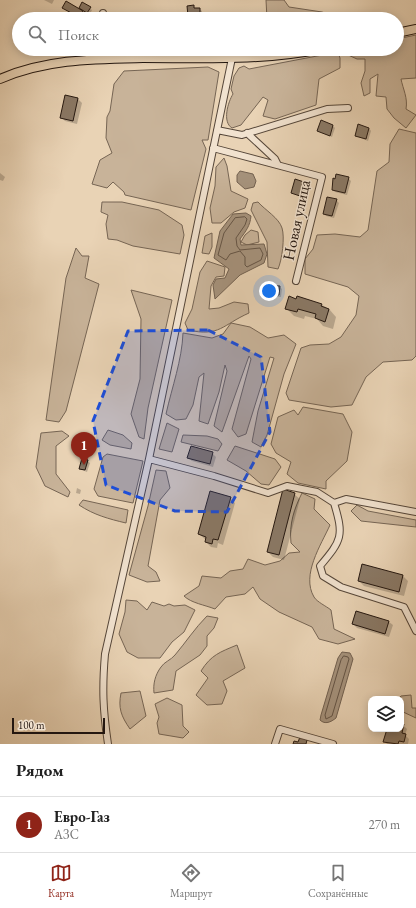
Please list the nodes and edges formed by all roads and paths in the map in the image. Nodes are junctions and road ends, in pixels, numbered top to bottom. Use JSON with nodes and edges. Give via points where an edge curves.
{"nodes":[{"id":1,"x":416,"y":29,"type":"edge"},
{"id":2,"x":404,"y":32,"type":"edge"},
{"id":3,"x":270,"y":56,"type":"edge"},
{"id":4,"x":104,"y":58,"type":"joint"},
{"id":5,"x":232,"y":58,"type":"junction"},
{"id":6,"x":0,"y":79,"type":"edge"},
{"id":7,"x":348,"y":108,"type":"dead end"},
{"id":8,"x":217,"y":130,"type":"junction"},
{"id":9,"x":247,"y":133,"type":"junction"},
{"id":10,"x":213,"y":148,"type":"junction"},
{"id":11,"x":278,"y":165,"type":"junction"},
{"id":12,"x":296,"y":281,"type":"dead end"},
{"id":13,"x":149,"y":458,"type":"junction"},
{"id":14,"x":334,"y":503,"type":"junction"},
{"id":15,"x":416,"y":512,"type":"edge"},
{"id":16,"x":416,"y":631,"type":"edge"},
{"id":17,"x":108,"y":744,"type":"edge"},
{"id":18,"x":276,"y":744,"type":"edge"},
{"id":19,"x":333,"y":744,"type":"edge"}],
"edges":[{"from":1,"to":2,"type":"main road"},
{"from":3,"to":5,"type":"main road"},
{"from":4,"to":5,"type":"main road"},
{"from":4,"to":6,"type":"main road","via":[[60,62],[21,70]]},
{"from":5,"to":8,"type":"street"},
{"from":7,"to":9,"type":"street","via":[[327,109]]},
{"from":8,"to":9,"type":"street","via":[[242,135]]},
{"from":8,"to":10,"type":"street"},
{"from":9,"to":11,"type":"street"},
{"from":10,"to":11,"type":"street","name":"Новая улица"},
{"from":10,"to":13,"type":"street"},
{"from":11,"to":12,"type":"street","name":"Новая улица","via":[[322,177]]},
{"from":13,"to":14,"type":"street","via":[[268,493],[287,486],[317,492]]},
{"from":13,"to":17,"type":"street","via":[[105,654],[102,685]]},
{"from":14,"to":15,"type":"street","via":[[346,499]]},
{"from":14,"to":16,"type":"street","via":[[341,526],[337,547],[320,566],[323,576],[341,587],[404,607]]},
{"from":18,"to":19,"type":"street","via":[[280,729]]}]}
